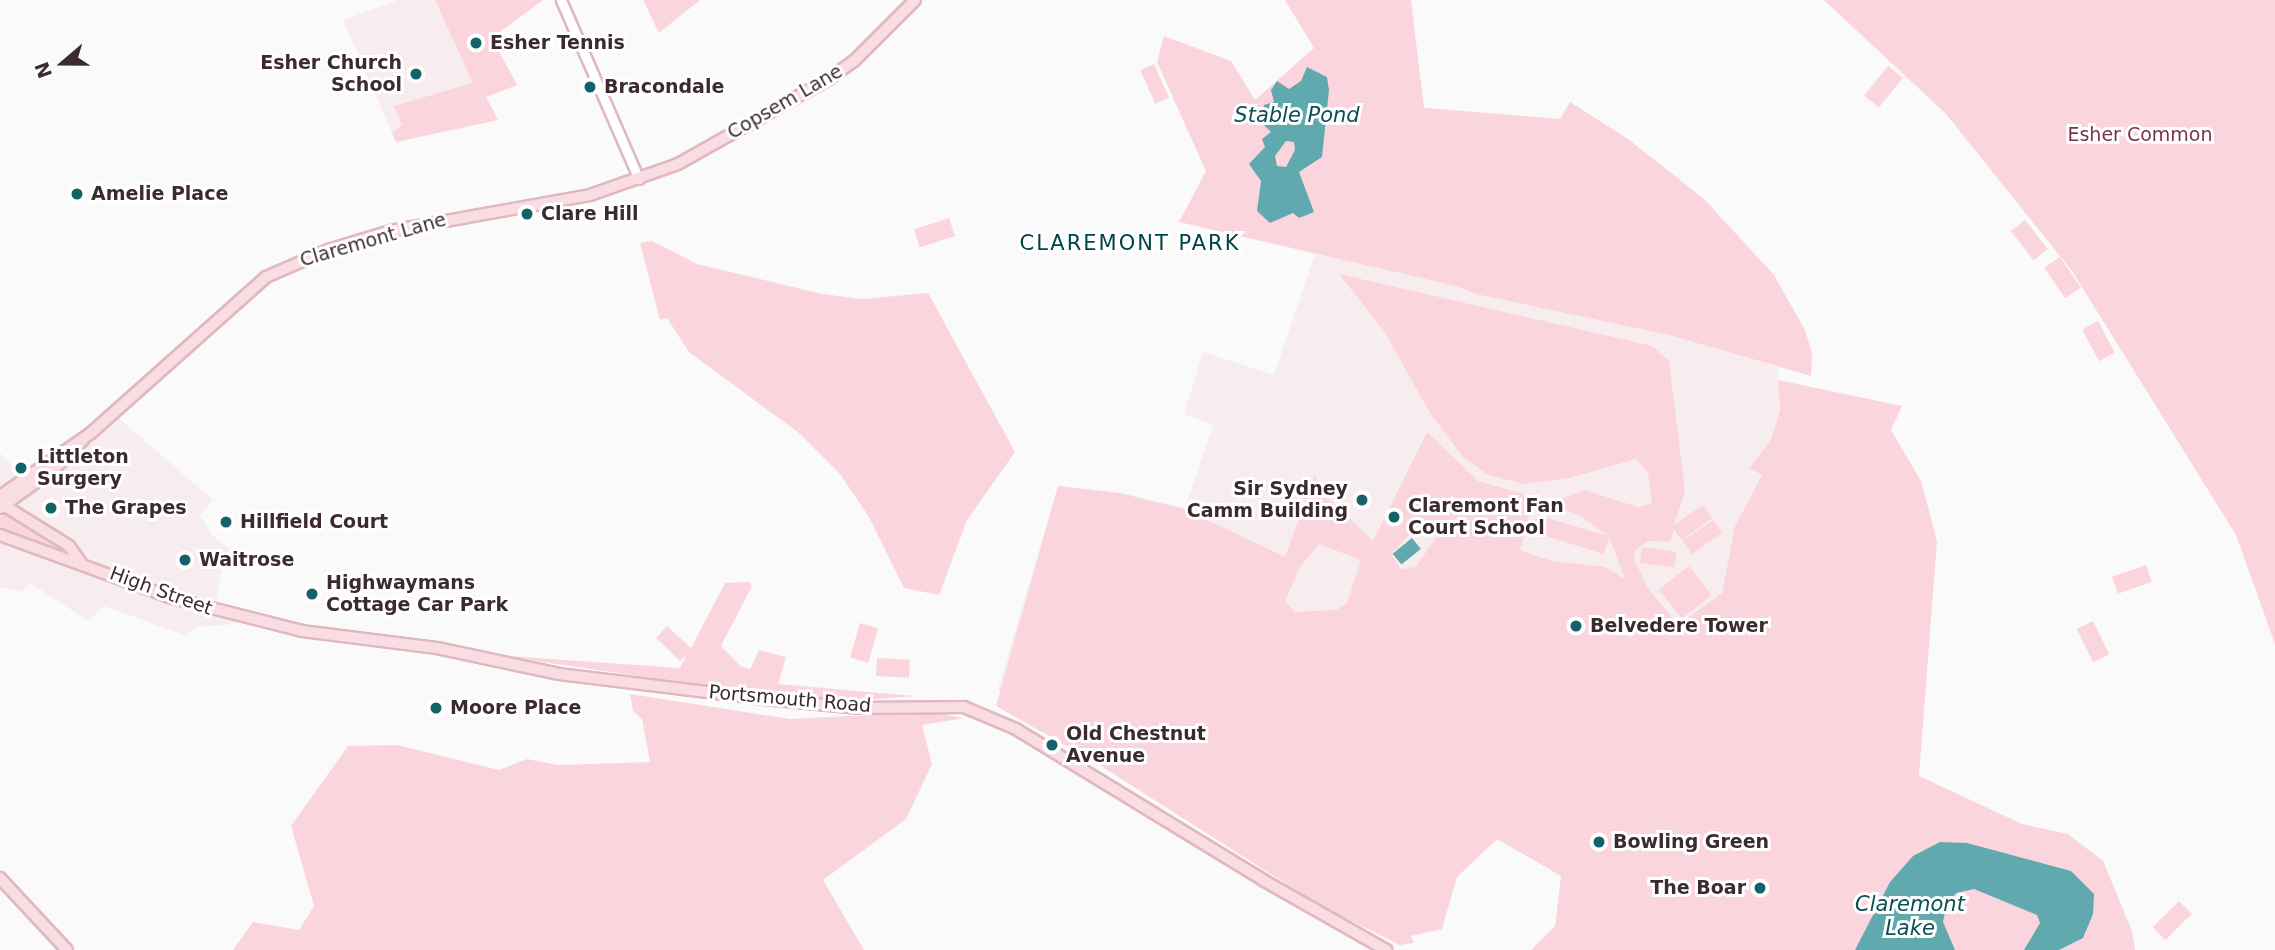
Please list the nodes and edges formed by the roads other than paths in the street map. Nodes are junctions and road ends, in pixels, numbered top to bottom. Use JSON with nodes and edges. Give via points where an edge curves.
{"nodes":[{"id":1,"x":561,"y":0,"type":"edge"},
{"id":2,"x":915,"y":0,"type":"edge"},
{"id":3,"x":639,"y":179,"type":"junction"},
{"id":4,"x":1,"y":503,"type":"edge"},
{"id":5,"x":0,"y":535,"type":"edge"},
{"id":6,"x":80,"y":561,"type":"junction"},
{"id":7,"x":243,"y":619,"type":"joint"},
{"id":8,"x":0,"y":878,"type":"edge"},
{"id":9,"x":67,"y":950,"type":"edge"},
{"id":10,"x":1386,"y":950,"type":"edge"}],
"edges":[{"from":1,"to":3,"type":"street"},
{"from":2,"to":3,"type":"main road","name":"Copsem Lane","via":[[854,61],[829,79],[678,164]]},
{"from":3,"to":4,"type":"main road","name":"Claremont Lane","via":[[555,203],[390,231],[288,265],[237,299],[53,470]]},
{"from":4,"to":6,"type":"main road","name":"High Street","via":[[69,546]]},
{"from":5,"to":6,"type":"main road","name":"High Street"},
{"from":6,"to":7,"type":"main road","name":"High Street","via":[[149,590]]},
{"from":7,"to":10,"type":"main road","name":"Portsmouth Road","via":[[339,637],[437,648],[609,681],[859,708],[964,707],[1016,729]]},
{"from":8,"to":9,"type":"main road"}]}
